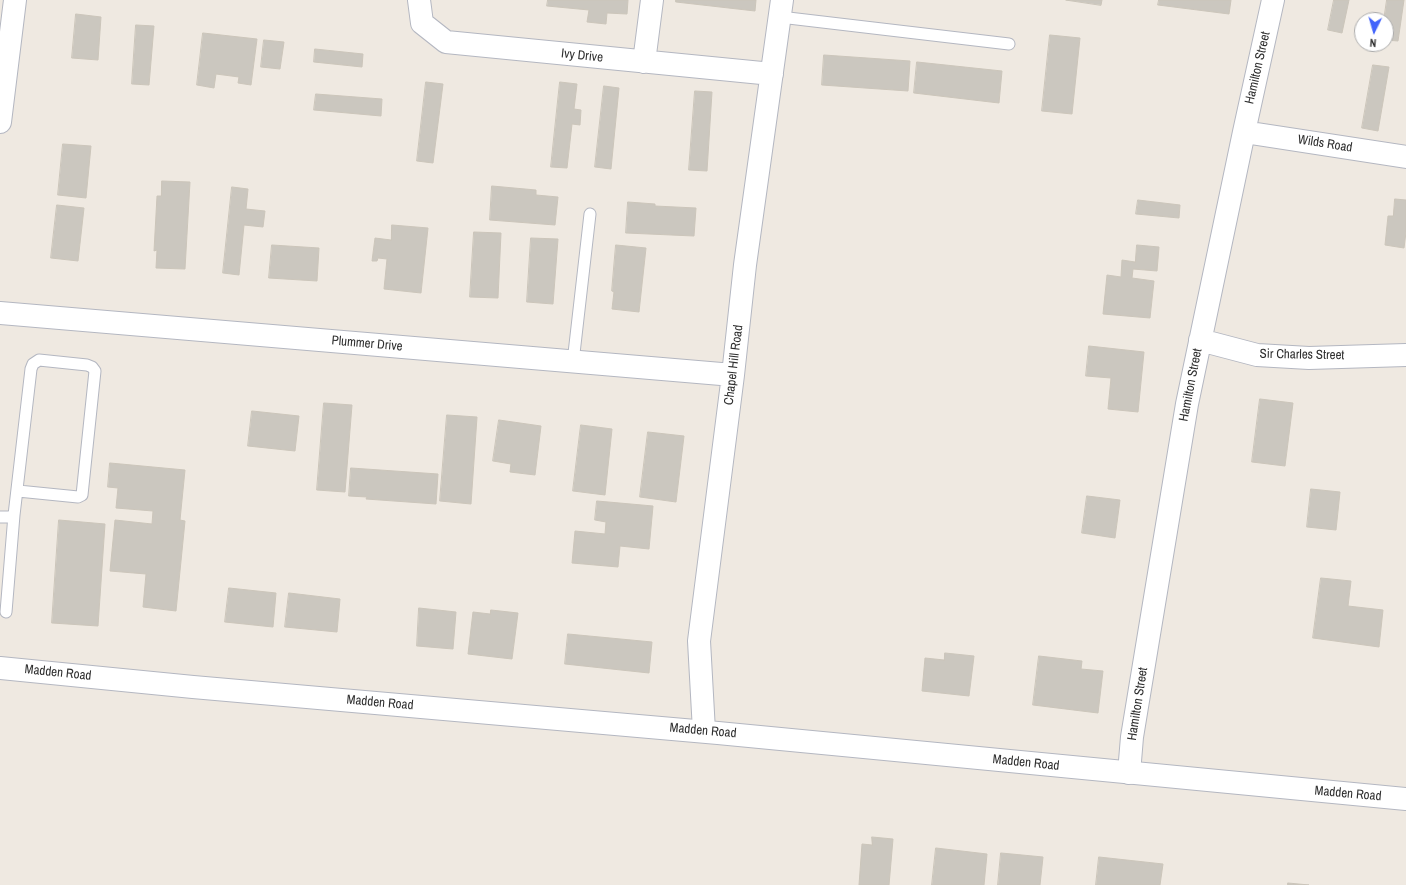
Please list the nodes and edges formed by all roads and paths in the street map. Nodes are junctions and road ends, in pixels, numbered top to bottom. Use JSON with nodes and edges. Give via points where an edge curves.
{"nodes":[{"id":1,"x":16,"y":0,"type":"edge"},
{"id":2,"x":419,"y":0,"type":"edge"},
{"id":3,"x":652,"y":0,"type":"edge"},
{"id":4,"x":1274,"y":0,"type":"edge"},
{"id":5,"x":781,"y":9,"type":"edge"},
{"id":6,"x":1009,"y":44,"type":"dead end"},
{"id":7,"x":644,"y":62,"type":"junction"},
{"id":8,"x":772,"y":74,"type":"junction"},
{"id":9,"x":0,"y":122,"type":"edge"},
{"id":10,"x":1244,"y":132,"type":"junction"},
{"id":11,"x":1406,"y":157,"type":"edge"},
{"id":12,"x":590,"y":214,"type":"dead end"},
{"id":13,"x":0,"y":313,"type":"edge"},
{"id":14,"x":1200,"y":340,"type":"junction"},
{"id":15,"x":1406,"y":355,"type":"edge"},
{"id":16,"x":572,"y":362,"type":"junction"},
{"id":17,"x":733,"y":375,"type":"junction"},
{"id":18,"x":18,"y":491,"type":"junction"},
{"id":19,"x":14,"y":515,"type":"junction"},
{"id":20,"x":0,"y":517,"type":"edge"},
{"id":21,"x":6,"y":612,"type":"dead end"},
{"id":22,"x":0,"y":668,"type":"edge"},
{"id":23,"x":704,"y":731,"type":"junction"},
{"id":24,"x":1129,"y":773,"type":"junction"},
{"id":25,"x":1406,"y":799,"type":"edge"}],
"edges":[{"from":1,"to":9,"type":"street"},
{"from":2,"to":7,"type":"street","name":"Ivy Drive","via":[[422,23],[446,42]]},
{"from":3,"to":7,"type":"street"},
{"from":4,"to":10,"type":"street","name":"Hamilton Street"},
{"from":5,"to":6,"type":"lane"},
{"from":5,"to":8,"type":"street","name":"Chapel Hill Road"},
{"from":7,"to":8,"type":"street","name":"Ivy Drive"},
{"from":8,"to":17,"type":"street","name":"Chapel Hill Road","via":[[745,265]]},
{"from":10,"to":11,"type":"street","name":"Wilds Road"},
{"from":10,"to":14,"type":"street","name":"Hamilton Street"},
{"from":12,"to":16,"type":"lane"},
{"from":13,"to":16,"type":"street","name":"Plummer Drive"},
{"from":14,"to":15,"type":"street","name":"Sir Charles Street","via":[[1257,355],[1309,358]]},
{"from":14,"to":24,"type":"street","name":"Hamilton Street","via":[[1187,404],[1132,737]]},
{"from":16,"to":17,"type":"street","name":"Plummer Drive"},
{"from":17,"to":23,"type":"street","name":"Chapel Hill Road","via":[[699,641]]},
{"from":18,"to":18,"type":"lane","via":[[33,364],[39,360],[92,367],[95,372],[82,495],[78,497]]},
{"from":18,"to":19,"type":"lane"},
{"from":19,"to":20,"type":"lane"},
{"from":19,"to":21,"type":"lane"},
{"from":22,"to":23,"type":"street","name":"Madden Road"},
{"from":23,"to":24,"type":"street","name":"Madden Road"},
{"from":24,"to":25,"type":"street","name":"Madden Road"}]}
